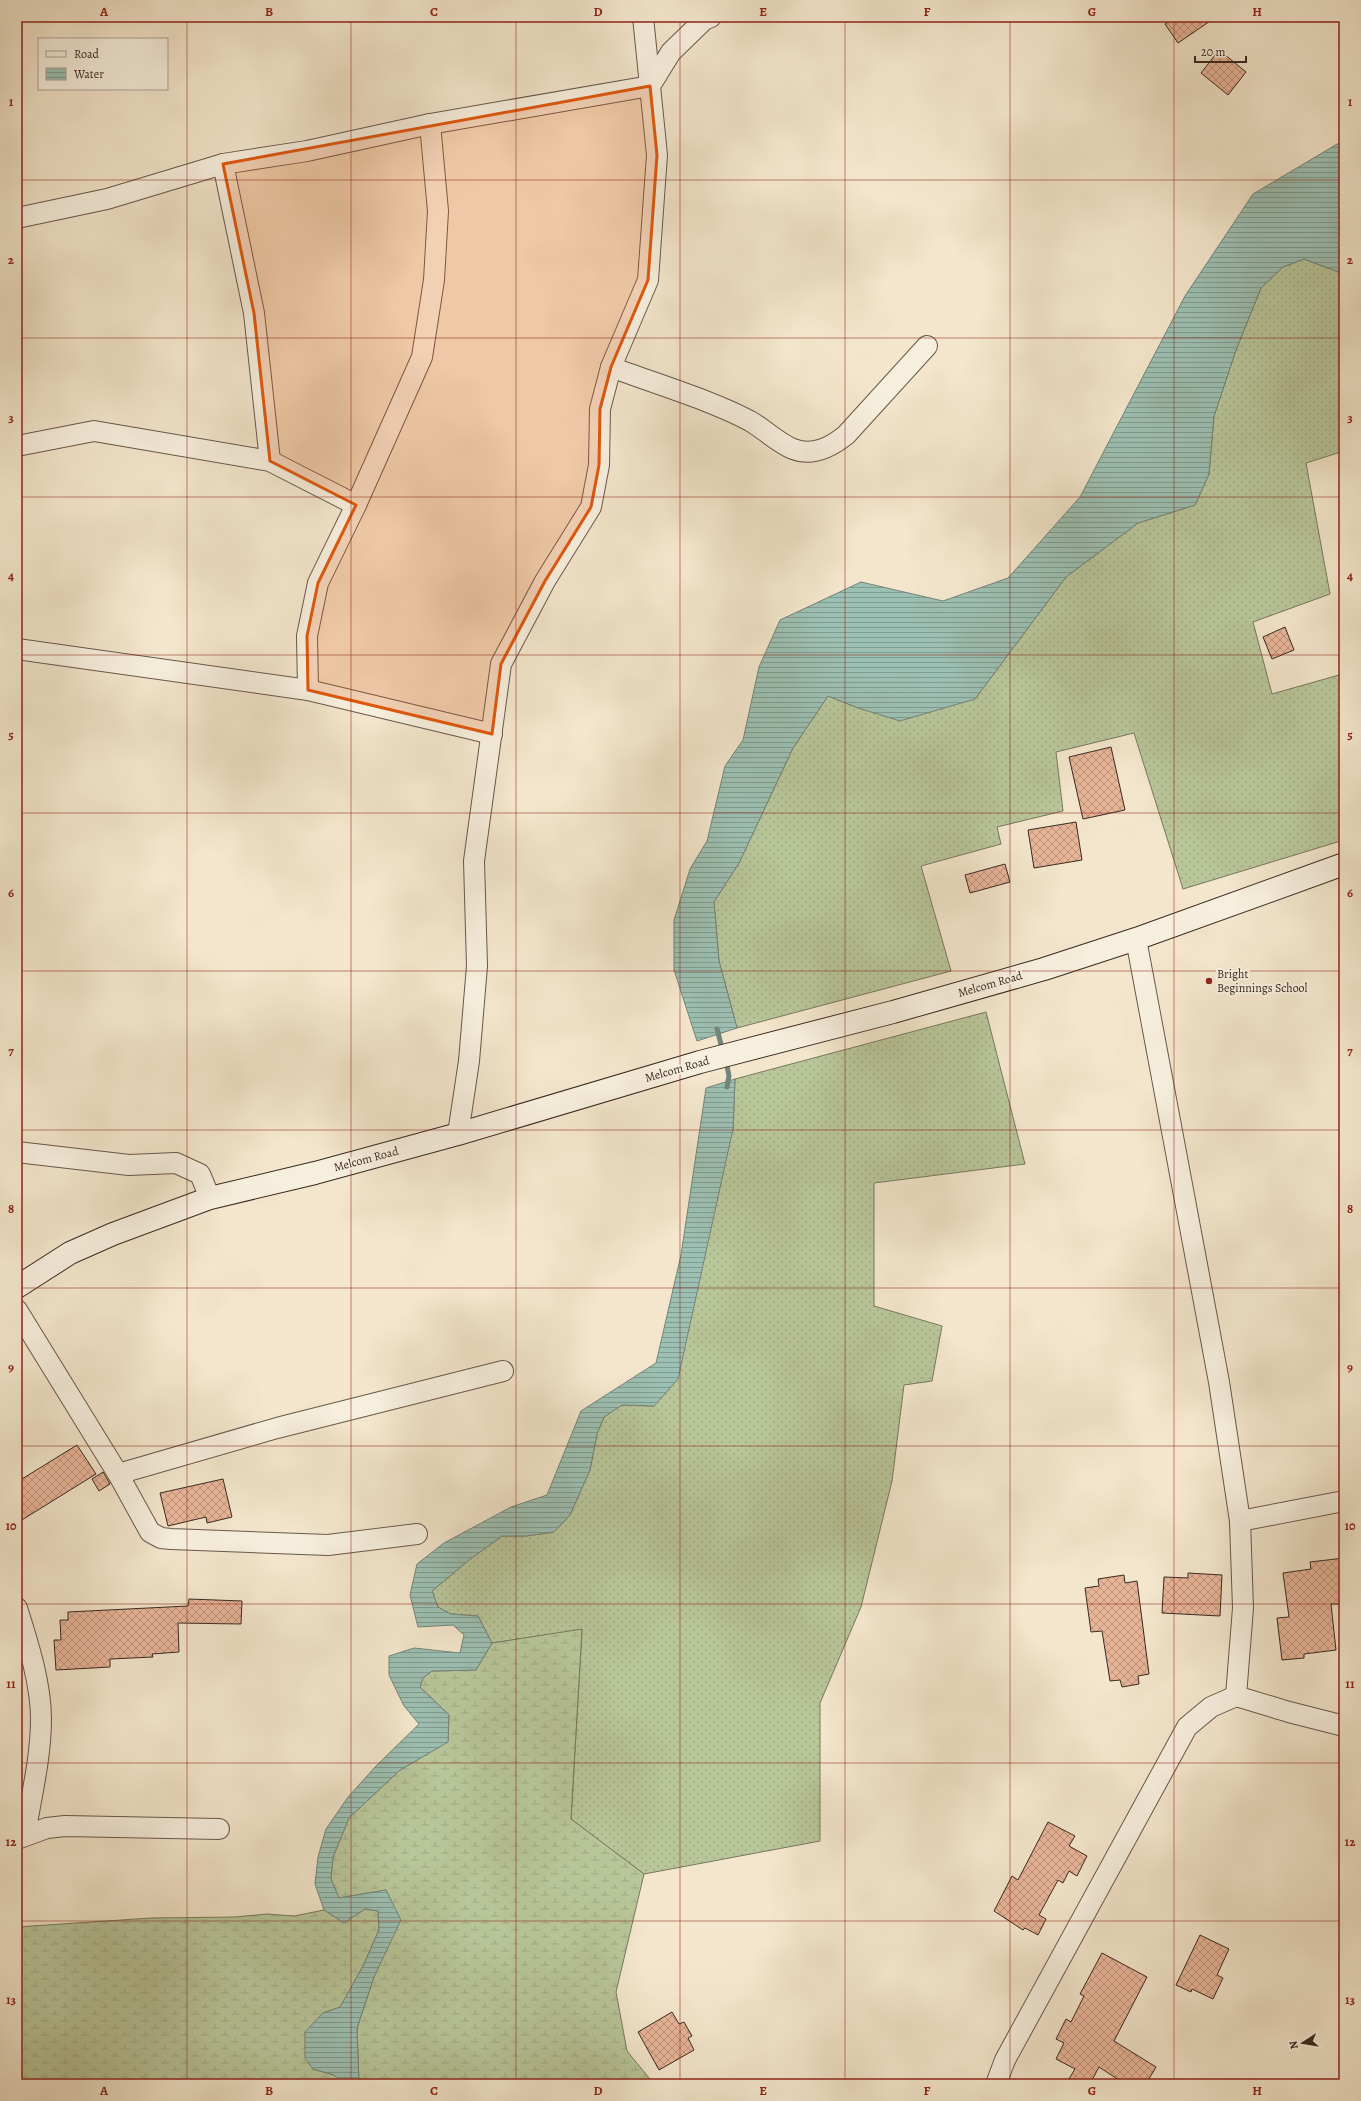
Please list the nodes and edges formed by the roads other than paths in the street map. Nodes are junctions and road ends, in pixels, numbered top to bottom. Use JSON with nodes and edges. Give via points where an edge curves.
{"nodes":[{"id":1,"x":643,"y":17,"type":"edge"},
{"id":2,"x":710,"y":17,"type":"edge"},
{"id":3,"x":650,"y":86,"type":"junction"},
{"id":4,"x":430,"y":124,"type":"junction"},
{"id":5,"x":222,"y":164,"type":"junction"},
{"id":6,"x":17,"y":218,"type":"edge"},
{"id":7,"x":926,"y":346,"type":"dead end"},
{"id":8,"x":611,"y":367,"type":"junction"},
{"id":9,"x":17,"y":446,"type":"edge"},
{"id":10,"x":270,"y":461,"type":"junction"},
{"id":11,"x":356,"y":505,"type":"junction"},
{"id":12,"x":17,"y":649,"type":"edge"},
{"id":13,"x":308,"y":690,"type":"junction"},
{"id":14,"x":492,"y":734,"type":"junction"},
{"id":15,"x":1344,"y":864,"type":"edge"},
{"id":16,"x":1136,"y":939,"type":"junction"},
{"id":17,"x":458,"y":1134,"type":"junction"},
{"id":18,"x":17,"y":1152,"type":"edge"},
{"id":19,"x":210,"y":1198,"type":"junction"},
{"id":20,"x":17,"y":1287,"type":"edge"},
{"id":21,"x":17,"y":1310,"type":"edge"},
{"id":22,"x":503,"y":1371,"type":"dead end"},
{"id":23,"x":118,"y":1474,"type":"junction"},
{"id":24,"x":1344,"y":1501,"type":"edge"},
{"id":25,"x":1240,"y":1521,"type":"junction"},
{"id":26,"x":417,"y":1534,"type":"dead end"},
{"id":27,"x":17,"y":1608,"type":"edge"},
{"id":28,"x":1236,"y":1696,"type":"junction"},
{"id":29,"x":1344,"y":1726,"type":"edge"},
{"id":30,"x":219,"y":1830,"type":"dead end"},
{"id":31,"x":21,"y":1837,"type":"edge"},
{"id":32,"x":996,"y":2084,"type":"edge"}],
"edges":[{"from":1,"to":3,"type":"street"},
{"from":2,"to":3,"type":"street","via":[[671,52]]},
{"from":3,"to":4,"type":"street"},
{"from":3,"to":8,"type":"street","via":[[657,155],[648,280]]},
{"from":4,"to":5,"type":"street","via":[[307,151]]},
{"from":4,"to":11,"type":"street","via":[[438,211],[434,280],[422,357]]},
{"from":5,"to":6,"type":"street","via":[[107,199]]},
{"from":5,"to":10,"type":"street","via":[[254,313]]},
{"from":7,"to":8,"type":"street","via":[[846,435],[830,447],[817,452],[794,450],[749,421]]},
{"from":8,"to":14,"type":"street","via":[[600,409],[599,464],[591,507],[545,581],[501,664]]},
{"from":9,"to":10,"type":"street","via":[[94,432]]},
{"from":10,"to":11,"type":"street"},
{"from":11,"to":13,"type":"street","via":[[318,583],[307,636]]},
{"from":12,"to":13,"type":"street"},
{"from":13,"to":14,"type":"street"},
{"from":14,"to":17,"type":"street","via":[[474,861],[477,966],[469,1061]]},
{"from":15,"to":16,"type":"main road","name":"Melcom Road"},
{"from":16,"to":17,"type":"main road","name":"Melcom Road","via":[[1044,969],[908,1008],[700,1062]]},
{"from":16,"to":25,"type":"street","via":[[1219,1382]]},
{"from":17,"to":19,"type":"main road","name":"Melcom Road","via":[[315,1173]]},
{"from":18,"to":19,"type":"street","via":[[129,1164],[176,1164],[200,1174]]},
{"from":19,"to":20,"type":"main road","name":"Melcom Road","via":[[113,1234],[70,1254]]},
{"from":21,"to":23,"type":"street"},
{"from":22,"to":23,"type":"street","via":[[277,1428]]},
{"from":23,"to":26,"type":"street","via":[[150,1532],[160,1538],[328,1545]]},
{"from":24,"to":25,"type":"street"},
{"from":25,"to":28,"type":"street","via":[[1243,1608]]},
{"from":27,"to":31,"type":"street","via":[[35,1675],[41,1718],[40,1742]]},
{"from":28,"to":29,"type":"street"},
{"from":28,"to":32,"type":"street","via":[[1211,1707],[1187,1726],[1005,2060]]},
{"from":30,"to":31,"type":"street","via":[[65,1826],[47,1828]]}]}
